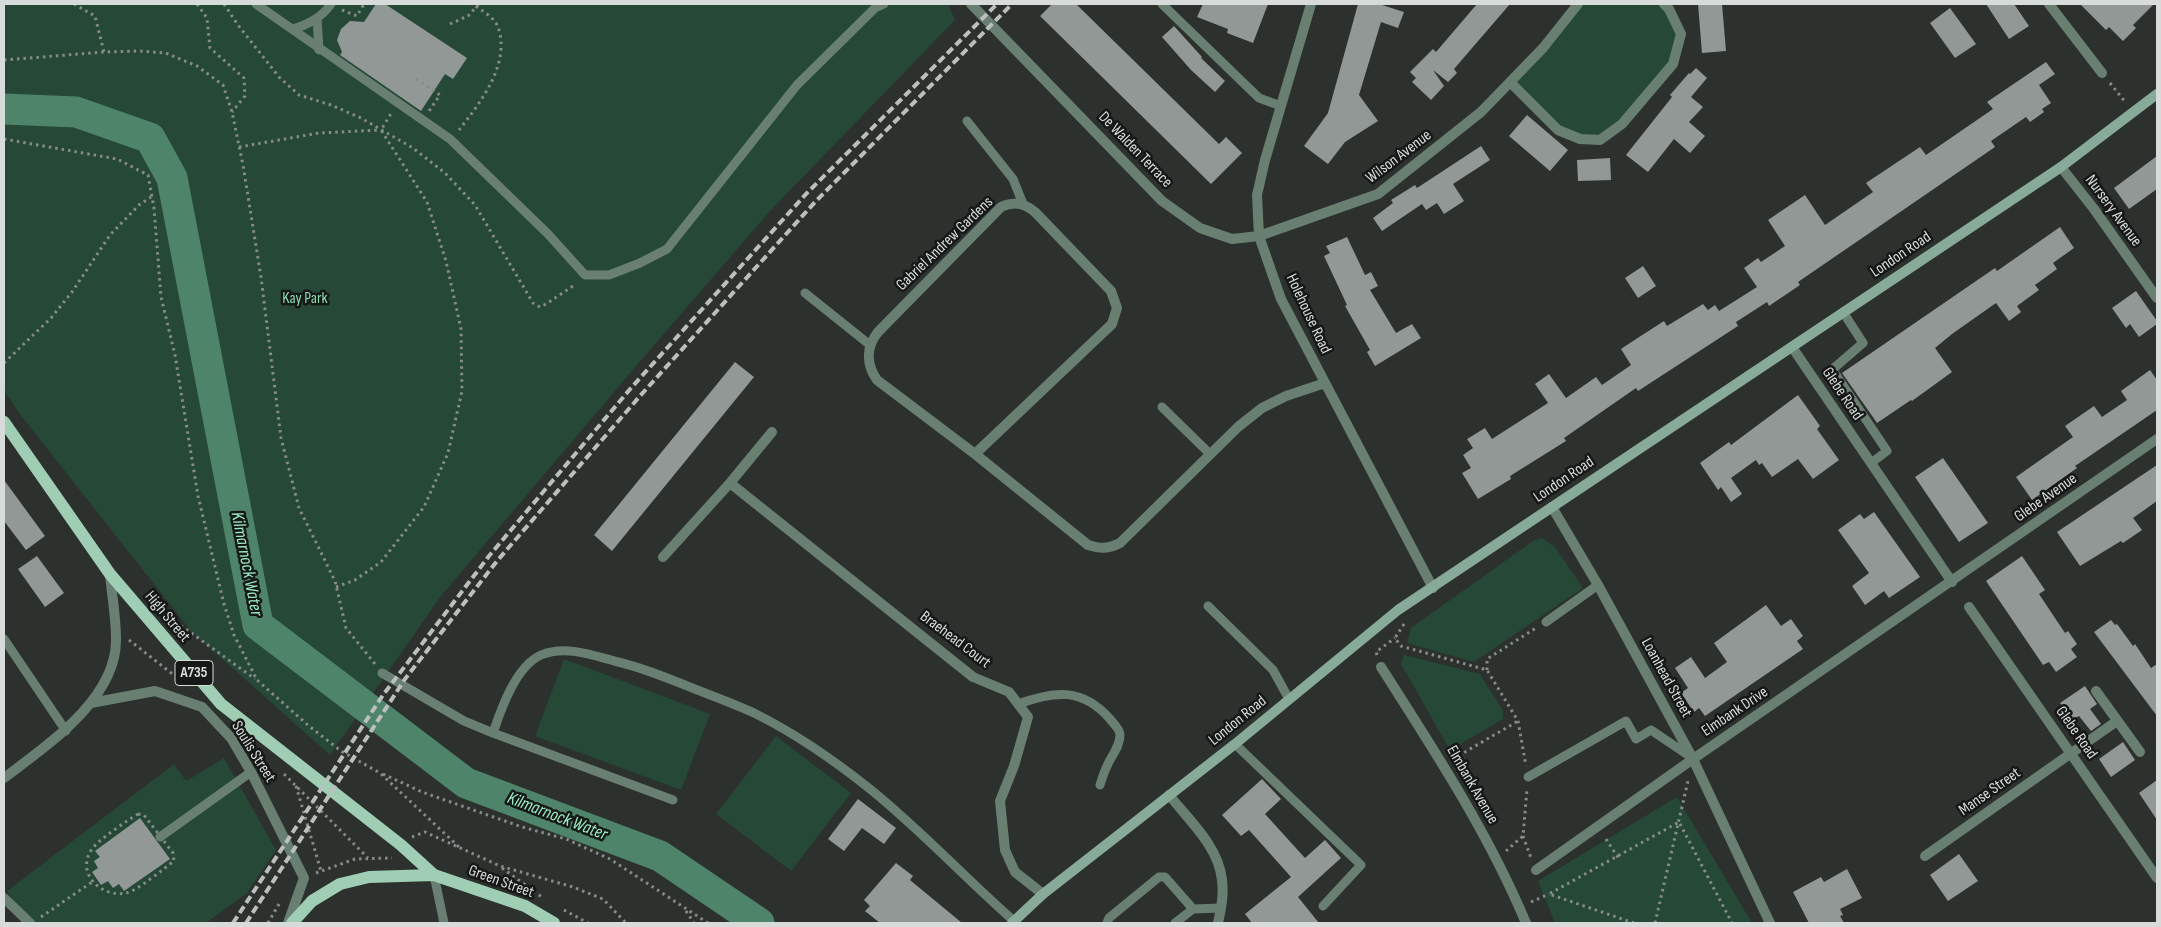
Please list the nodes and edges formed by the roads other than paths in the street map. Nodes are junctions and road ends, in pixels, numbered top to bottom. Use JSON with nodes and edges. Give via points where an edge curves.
{"nodes":[{"id":1,"x":256,"y":4,"type":"edge"},
{"id":2,"x":330,"y":4,"type":"edge"},
{"id":3,"x":884,"y":4,"type":"edge"},
{"id":4,"x":971,"y":4,"type":"edge"},
{"id":5,"x":1162,"y":4,"type":"edge"},
{"id":6,"x":1311,"y":4,"type":"edge"},
{"id":7,"x":1578,"y":4,"type":"edge"},
{"id":8,"x":1664,"y":4,"type":"edge"},
{"id":9,"x":2049,"y":4,"type":"edge"},
{"id":10,"x":317,"y":18,"type":"junction"},
{"id":11,"x":293,"y":29,"type":"junction"},
{"id":12,"x":320,"y":50,"type":"junction"},
{"id":13,"x":2102,"y":73,"type":"road end"},
{"id":14,"x":1510,"y":82,"type":"junction"},
{"id":15,"x":2157,"y":94,"type":"edge"},
{"id":16,"x":1281,"y":106,"type":"junction"},
{"id":17,"x":967,"y":121,"type":"dead end"},
{"id":18,"x":2061,"y":167,"type":"junction"},
{"id":19,"x":1024,"y":204,"type":"junction"},
{"id":20,"x":1259,"y":236,"type":"junction"},
{"id":21,"x":805,"y":293,"type":"dead end"},
{"id":22,"x":2157,"y":298,"type":"edge"},
{"id":23,"x":1843,"y":312,"type":"junction"},
{"id":24,"x":870,"y":345,"type":"junction"},
{"id":25,"x":1792,"y":347,"type":"junction"},
{"id":26,"x":1325,"y":383,"type":"junction"},
{"id":27,"x":1162,"y":407,"type":"dead end"},
{"id":28,"x":4,"y":422,"type":"edge"},
{"id":29,"x":772,"y":432,"type":"dead end"},
{"id":30,"x":2157,"y":438,"type":"edge"},
{"id":31,"x":975,"y":454,"type":"junction"},
{"id":32,"x":1210,"y":454,"type":"junction"},
{"id":33,"x":1871,"y":463,"type":"junction"},
{"id":34,"x":730,"y":483,"type":"junction"},
{"id":35,"x":1552,"y":507,"type":"junction"},
{"id":36,"x":663,"y":557,"type":"dead end"},
{"id":37,"x":110,"y":574,"type":"junction"},
{"id":38,"x":1952,"y":582,"type":"junction"},
{"id":39,"x":1598,"y":585,"type":"junction"},
{"id":40,"x":1433,"y":588,"type":"junction"},
{"id":41,"x":1208,"y":606,"type":"dead end"},
{"id":42,"x":1969,"y":607,"type":"dead end"},
{"id":43,"x":1546,"y":622,"type":"road end"},
{"id":44,"x":4,"y":639,"type":"edge"},
{"id":45,"x":1381,"y":667,"type":"dead end"},
{"id":46,"x":382,"y":673,"type":"road end"},
{"id":47,"x":2096,"y":691,"type":"dead end"},
{"id":48,"x":1289,"y":699,"type":"junction"},
{"id":49,"x":90,"y":703,"type":"junction"},
{"id":50,"x":1018,"y":704,"type":"junction"},
{"id":51,"x":2117,"y":721,"type":"junction"},
{"id":52,"x":66,"y":731,"type":"junction"},
{"id":53,"x":492,"y":733,"type":"junction"},
{"id":54,"x":1235,"y":744,"type":"junction"},
{"id":55,"x":2140,"y":752,"type":"dead end"},
{"id":56,"x":2072,"y":754,"type":"junction"},
{"id":57,"x":1694,"y":759,"type":"junction"},
{"id":58,"x":251,"y":772,"type":"junction"},
{"id":59,"x":1528,"y":776,"type":"road end"},
{"id":60,"x":4,"y":778,"type":"edge"},
{"id":61,"x":1100,"y":785,"type":"dead end"},
{"id":62,"x":1169,"y":795,"type":"junction"},
{"id":63,"x":673,"y":800,"type":"dead end"},
{"id":64,"x":160,"y":837,"type":"road end"},
{"id":65,"x":1925,"y":856,"type":"dead end"},
{"id":66,"x":1536,"y":870,"type":"road end"},
{"id":67,"x":434,"y":875,"type":"junction"},
{"id":68,"x":2157,"y":878,"type":"edge"},
{"id":69,"x":1043,"y":894,"type":"junction"},
{"id":70,"x":4,"y":898,"type":"edge"},
{"id":71,"x":1323,"y":906,"type":"dead end"},
{"id":72,"x":1221,"y":908,"type":"junction"},
{"id":73,"x":1193,"y":909,"type":"junction"},
{"id":74,"x":34,"y":921,"type":"edge"},
{"id":75,"x":1013,"y":922,"type":"edge"},
{"id":76,"x":288,"y":923,"type":"edge"},
{"id":77,"x":292,"y":923,"type":"edge"},
{"id":78,"x":444,"y":923,"type":"edge"},
{"id":79,"x":554,"y":923,"type":"edge"},
{"id":80,"x":1107,"y":923,"type":"edge"},
{"id":81,"x":1175,"y":923,"type":"edge"},
{"id":82,"x":1218,"y":923,"type":"edge"},
{"id":83,"x":1526,"y":923,"type":"edge"},
{"id":84,"x":1770,"y":923,"type":"edge"}],
"edges":[{"from":1,"to":11,"type":"lane"},
{"from":2,"to":10,"type":"lane"},
{"from":3,"to":12,"type":"lane","via":[[875,8],[797,84],[667,249],[609,275],[585,275],[548,234],[450,140]]},
{"from":4,"to":20,"type":"street","name":"De Walden Terrace","via":[[1162,201],[1200,228],[1232,239]]},
{"from":5,"to":16,"type":"lane","via":[[1259,98]]},
{"from":6,"to":16,"type":"street","name":"Holehouse Road"},
{"from":7,"to":14,"type":"street","name":"Wilson Avenue","via":[[1543,48]]},
{"from":8,"to":14,"type":"street","via":[[1681,34],[1673,64],[1622,124],[1600,140],[1580,139],[1558,130]]},
{"from":9,"to":13,"type":"street"},
{"from":10,"to":11,"type":"lane"},
{"from":10,"to":12,"type":"lane"},
{"from":11,"to":12,"type":"lane"},
{"from":14,"to":20,"type":"street","name":"Wilson Avenue","via":[[1481,112],[1378,194]]},
{"from":15,"to":18,"type":"main road","name":"London Road"},
{"from":16,"to":20,"type":"street","name":"Holehouse Road","via":[[1257,195]]},
{"from":17,"to":19,"type":"lane","via":[[1013,179]]},
{"from":18,"to":22,"type":"street","name":"Nursery Avenue"},
{"from":18,"to":23,"type":"main road","name":"London Road"},
{"from":19,"to":24,"type":"street","name":"Gabriel Andrew Gardens","via":[[1000,207],[878,332]]},
{"from":19,"to":31,"type":"street","via":[[1111,291],[1117,308],[1112,324]]},
{"from":20,"to":26,"type":"street","name":"Holehouse Road","via":[[1281,300]]},
{"from":21,"to":24,"type":"lane"},
{"from":23,"to":25,"type":"main road","name":"London Road"},
{"from":23,"to":33,"type":"lane","via":[[1863,343],[1838,363],[1834,372],[1887,451]]},
{"from":24,"to":31,"type":"street","via":[[869,361],[877,380]]},
{"from":25,"to":33,"type":"street","name":"Glebe Road"},
{"from":25,"to":35,"type":"main road","name":"London Road"},
{"from":26,"to":32,"type":"street","via":[[1262,408]]},
{"from":26,"to":40,"type":"street","name":"Holehouse Road"},
{"from":27,"to":32,"type":"lane"},
{"from":28,"to":37,"type":"main road","name":"High Street","number":"A735"},
{"from":29,"to":34,"type":"street"},
{"from":30,"to":38,"type":"street","name":"Glebe Avenue"},
{"from":31,"to":32,"type":"street","via":[[1088,545],[1099,549],[1120,543]]},
{"from":33,"to":38,"type":"street","name":"Glebe Road"},
{"from":34,"to":36,"type":"street"},
{"from":34,"to":50,"type":"street","name":"Braehead Court","via":[[973,677],[1010,692]]},
{"from":35,"to":39,"type":"street","name":"Loanhead Street"},
{"from":35,"to":40,"type":"main road","name":"London Road"},
{"from":37,"to":49,"type":"street","via":[[116,642],[109,672]]},
{"from":37,"to":67,"type":"main road","name":"High Street","number":"A735","via":[[221,704],[401,845]]},
{"from":38,"to":57,"type":"street","name":"Elmbank Drive"},
{"from":39,"to":43,"type":"lane"},
{"from":39,"to":57,"type":"street","name":"Loanhead Street"},
{"from":40,"to":48,"type":"main road","name":"London Road","via":[[1398,610]]},
{"from":41,"to":48,"type":"lane","via":[[1273,670]]},
{"from":42,"to":56,"type":"street","name":"Glebe Road"},
{"from":44,"to":52,"type":"lane"},
{"from":45,"to":83,"type":"street","name":"Elmbank Avenue","via":[[1444,764],[1497,860]]},
{"from":46,"to":53,"type":"lane","via":[[464,721]]},
{"from":47,"to":51,"type":"street"},
{"from":48,"to":54,"type":"main road","name":"London Road"},
{"from":49,"to":52,"type":"street"},
{"from":49,"to":58,"type":"street","name":"Soulis Street","via":[[156,691],[202,707],[230,738]]},
{"from":50,"to":61,"type":"lane","via":[[1043,695],[1064,694],[1079,696],[1102,711],[1120,731],[1120,736]]},
{"from":50,"to":69,"type":"street","name":"Braehead Court","via":[[1028,717],[1000,801],[1004,850],[1015,872]]},
{"from":51,"to":55,"type":"street"},
{"from":51,"to":56,"type":"street","name":"Manse Street"},
{"from":52,"to":60,"type":"street"},
{"from":53,"to":63,"type":"lane"},
{"from":53,"to":75,"type":"lane","via":[[513,686],[526,667],[541,655],[569,650],[643,669],[756,714],[815,748],[920,832]]},
{"from":54,"to":62,"type":"main road","name":"London Road"},
{"from":54,"to":71,"type":"lane","via":[[1361,865]]},
{"from":56,"to":65,"type":"street","name":"Manse Street"},
{"from":56,"to":68,"type":"street","name":"Glebe Road"},
{"from":57,"to":59,"type":"lane","via":[[1651,730],[1636,739],[1626,721]]},
{"from":57,"to":66,"type":"street","name":"Elmbank Drive"},
{"from":57,"to":84,"type":"street","name":"Loanhead Street"},
{"from":58,"to":64,"type":"lane"},
{"from":58,"to":76,"type":"street","name":"Soulis Street","via":[[304,878]]},
{"from":62,"to":69,"type":"main road","name":"London Road"},
{"from":62,"to":72,"type":"street","via":[[1218,859],[1222,880]]},
{"from":67,"to":77,"type":"main road","number":"A735","via":[[369,876],[340,884],[312,901]]},
{"from":67,"to":78,"type":"lane"},
{"from":67,"to":79,"type":"main road","name":"Green Street","number":"A735","via":[[525,906]]},
{"from":69,"to":75,"type":"main road","name":"London Road"},
{"from":70,"to":74,"type":"street"},
{"from":72,"to":73,"type":"lane"},
{"from":72,"to":82,"type":"street"},
{"from":73,"to":80,"type":"lane","via":[[1165,877],[1159,878],[1108,918]]},
{"from":73,"to":81,"type":"lane"}]}
